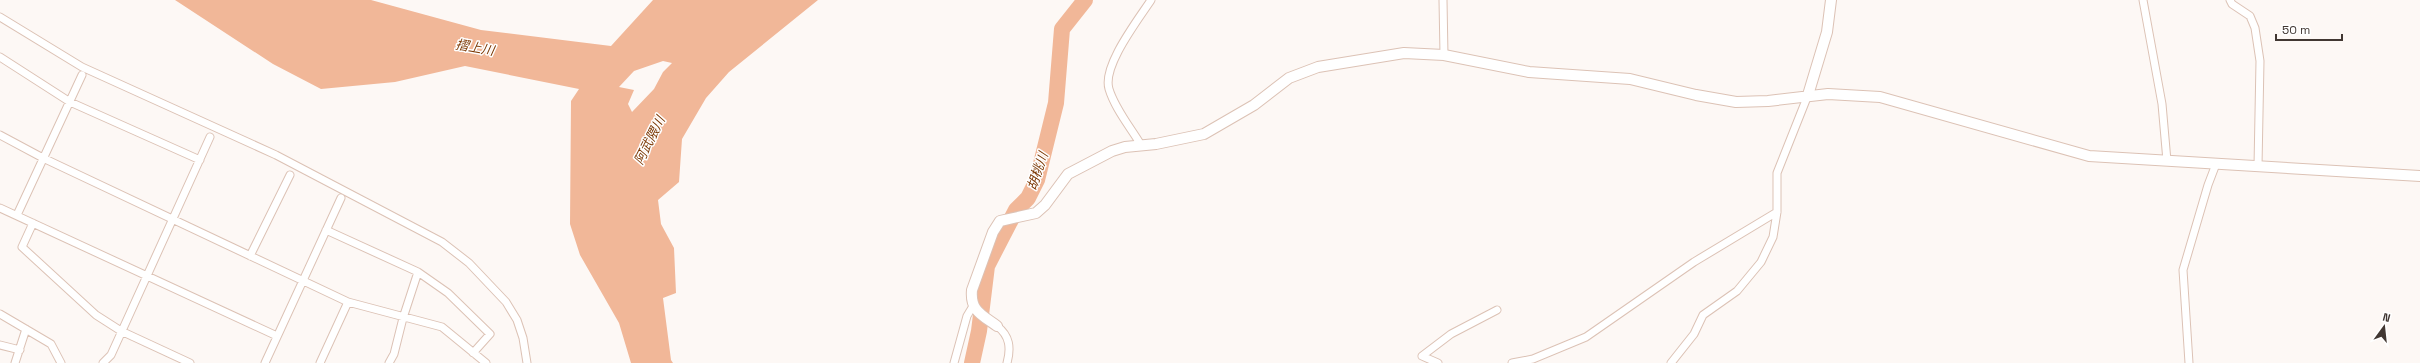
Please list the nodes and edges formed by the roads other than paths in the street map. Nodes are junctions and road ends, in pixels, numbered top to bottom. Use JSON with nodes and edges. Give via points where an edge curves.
{"nodes":[{"id":1,"x":1151,"y":0,"type":"edge"},
{"id":2,"x":1443,"y":0,"type":"edge"},
{"id":3,"x":1831,"y":0,"type":"edge"},
{"id":4,"x":2143,"y":0,"type":"edge"},
{"id":5,"x":2230,"y":0,"type":"edge"},
{"id":6,"x":0,"y":17,"type":"edge"},
{"id":7,"x":1444,"y":55,"type":"junction"},
{"id":8,"x":0,"y":57,"type":"edge"},
{"id":9,"x":82,"y":75,"type":"dead end"},
{"id":10,"x":1808,"y":96,"type":"junction"},
{"id":11,"x":70,"y":102,"type":"junction"},
{"id":12,"x":0,"y":135,"type":"edge"},
{"id":13,"x":210,"y":137,"type":"dead end"},
{"id":14,"x":1141,"y":145,"type":"junction"},
{"id":15,"x":43,"y":158,"type":"junction"},
{"id":16,"x":200,"y":160,"type":"junction"},
{"id":17,"x":2167,"y":161,"type":"junction"},
{"id":18,"x":2216,"y":164,"type":"junction"},
{"id":19,"x":2258,"y":166,"type":"junction"},
{"id":20,"x":290,"y":175,"type":"dead end"},
{"id":21,"x":2420,"y":176,"type":"edge"},
{"id":22,"x":341,"y":198,"type":"dead end"},
{"id":23,"x":0,"y":208,"type":"edge"},
{"id":24,"x":1778,"y":212,"type":"junction"},
{"id":25,"x":17,"y":215,"type":"junction"},
{"id":26,"x":173,"y":220,"type":"junction"},
{"id":27,"x":33,"y":223,"type":"junction"},
{"id":28,"x":326,"y":230,"type":"junction"},
{"id":29,"x":250,"y":256,"type":"junction"},
{"id":30,"x":418,"y":272,"type":"junction"},
{"id":31,"x":148,"y":276,"type":"junction"},
{"id":32,"x":303,"y":279,"type":"junction"},
{"id":33,"x":348,"y":302,"type":"junction"},
{"id":34,"x":976,"y":309,"type":"junction"},
{"id":35,"x":1498,"y":310,"type":"dead end"},
{"id":36,"x":0,"y":314,"type":"edge"},
{"id":37,"x":403,"y":318,"type":"junction"},
{"id":38,"x":997,"y":326,"type":"joint"},
{"id":39,"x":26,"y":329,"type":"junction"},
{"id":40,"x":121,"y":331,"type":"junction"},
{"id":41,"x":277,"y":336,"type":"junction"},
{"id":42,"x":0,"y":345,"type":"edge"},
{"id":43,"x":20,"y":350,"type":"junction"},
{"id":44,"x":473,"y":353,"type":"junction"},
{"id":45,"x":1673,"y":362,"type":"edge"},
{"id":46,"x":16,"y":363,"type":"edge"},
{"id":47,"x":61,"y":363,"type":"edge"},
{"id":48,"x":103,"y":363,"type":"edge"},
{"id":49,"x":190,"y":363,"type":"edge"},
{"id":50,"x":265,"y":363,"type":"edge"},
{"id":51,"x":320,"y":363,"type":"edge"},
{"id":52,"x":389,"y":363,"type":"edge"},
{"id":53,"x":486,"y":363,"type":"edge"},
{"id":54,"x":527,"y":363,"type":"edge"},
{"id":55,"x":954,"y":363,"type":"edge"},
{"id":56,"x":1007,"y":363,"type":"edge"},
{"id":57,"x":1438,"y":363,"type":"edge"},
{"id":58,"x":1512,"y":363,"type":"edge"},
{"id":59,"x":2188,"y":363,"type":"edge"}],
"edges":[{"from":1,"to":14,"type":"street","via":[[1112,64],[1108,84],[1118,108]]},
{"from":2,"to":7,"type":"street"},
{"from":3,"to":10,"type":"street","via":[[1827,32]]},
{"from":4,"to":17,"type":"street","via":[[2162,104]]},
{"from":5,"to":19,"type":"street","via":[[2250,16],[2255,28],[2260,61]]},
{"from":6,"to":54,"type":"street","via":[[82,67],[276,155],[442,242],[470,263],[506,302],[517,320]]},
{"from":7,"to":10,"type":"street","via":[[1529,72],[1630,79],[1736,102]]},
{"from":7,"to":14,"type":"street","via":[[1391,55],[1318,67],[1289,78],[1254,105],[1204,134]]},
{"from":8,"to":11,"type":"street"},
{"from":9,"to":11,"type":"street"},
{"from":10,"to":17,"type":"street","via":[[1880,96],[2066,151],[2106,158]]},
{"from":10,"to":24,"type":"street","via":[[1777,173]]},
{"from":11,"to":15,"type":"street"},
{"from":11,"to":16,"type":"street"},
{"from":12,"to":15,"type":"street"},
{"from":13,"to":16,"type":"street"},
{"from":14,"to":34,"type":"street","via":[[1112,151],[1068,174],[1045,206],[1036,213],[1000,220],[992,232],[972,290]]},
{"from":15,"to":25,"type":"street"},
{"from":15,"to":26,"type":"street"},
{"from":16,"to":26,"type":"street"},
{"from":17,"to":18,"type":"street"},
{"from":18,"to":19,"type":"street"},
{"from":18,"to":59,"type":"street","via":[[2183,270]]},
{"from":19,"to":21,"type":"street"},
{"from":20,"to":29,"type":"street"},
{"from":22,"to":28,"type":"street"},
{"from":23,"to":25,"type":"street"},
{"from":24,"to":45,"type":"street","via":[[1774,237],[1761,262],[1737,291],[1703,315],[1694,334]]},
{"from":24,"to":58,"type":"street","via":[[1694,262],[1586,337],[1533,358]]},
{"from":25,"to":27,"type":"street"},
{"from":26,"to":29,"type":"street"},
{"from":26,"to":31,"type":"street"},
{"from":27,"to":31,"type":"street"},
{"from":27,"to":40,"type":"street","via":[[22,247],[96,315]]},
{"from":28,"to":30,"type":"street"},
{"from":28,"to":32,"type":"street"},
{"from":29,"to":32,"type":"street"},
{"from":30,"to":37,"type":"street"},
{"from":30,"to":44,"type":"street","via":[[448,294],[490,334]]},
{"from":31,"to":40,"type":"street"},
{"from":31,"to":41,"type":"street"},
{"from":32,"to":33,"type":"street"},
{"from":32,"to":41,"type":"street"},
{"from":33,"to":37,"type":"street"},
{"from":33,"to":51,"type":"street"},
{"from":34,"to":38,"type":"street"},
{"from":34,"to":55,"type":"street","via":[[967,316]]},
{"from":35,"to":57,"type":"street","via":[[1451,334],[1422,356]]},
{"from":36,"to":39,"type":"street"},
{"from":37,"to":44,"type":"street","via":[[442,327]]},
{"from":37,"to":52,"type":"street","via":[[394,354]]},
{"from":38,"to":56,"type":"street","via":[[1004,332],[1010,345]]},
{"from":39,"to":43,"type":"street"},
{"from":39,"to":47,"type":"street","via":[[51,344]]},
{"from":40,"to":48,"type":"street","via":[[111,354]]},
{"from":40,"to":49,"type":"street"},
{"from":41,"to":50,"type":"street"},
{"from":42,"to":43,"type":"street"},
{"from":43,"to":46,"type":"street"},
{"from":44,"to":53,"type":"street"}]}
